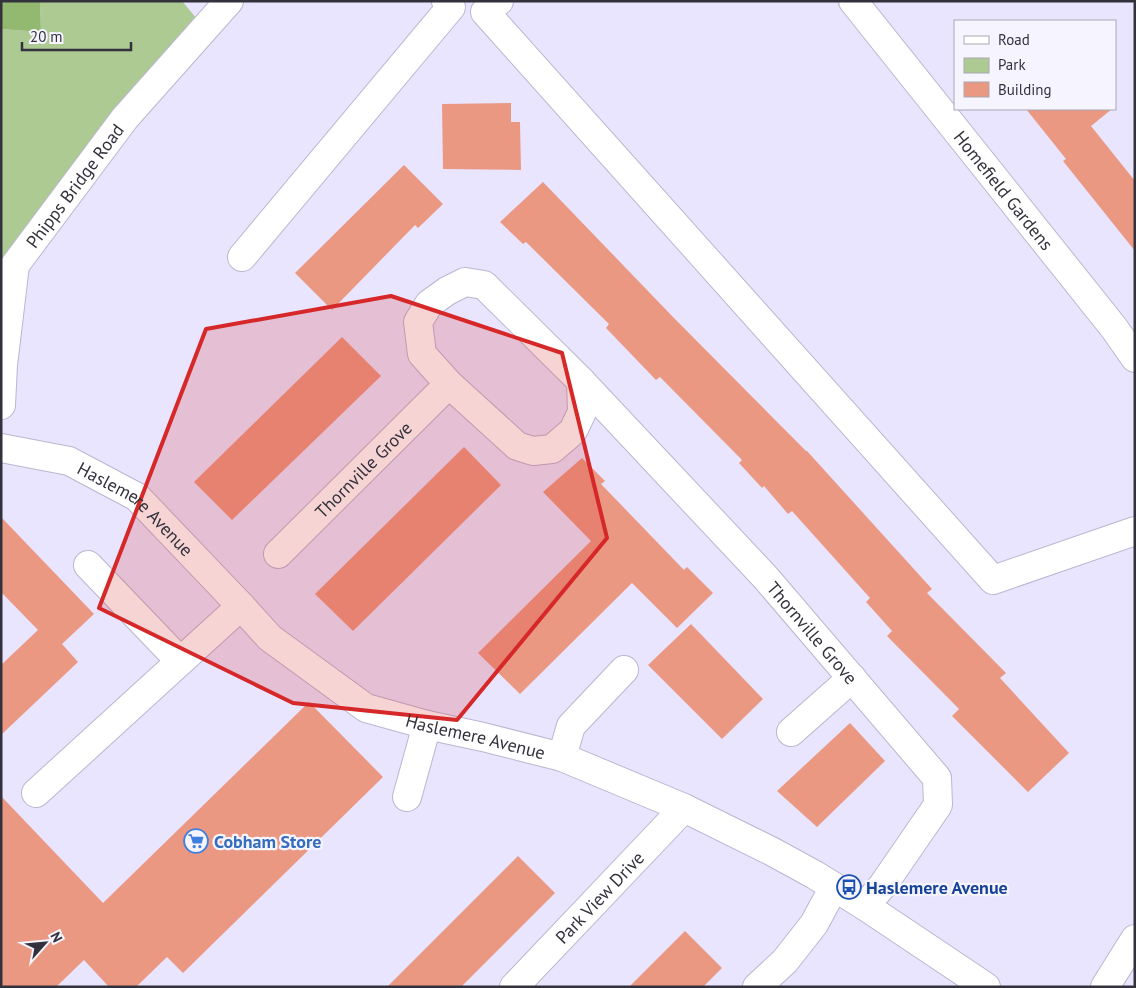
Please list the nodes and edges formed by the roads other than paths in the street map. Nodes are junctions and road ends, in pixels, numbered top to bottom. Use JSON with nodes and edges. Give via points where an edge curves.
{"nodes":[{"id":1,"x":229,"y":1,"type":"edge"},
{"id":2,"x":446,"y":1,"type":"edge"},
{"id":3,"x":499,"y":1,"type":"edge"},
{"id":4,"x":854,"y":1,"type":"edge"},
{"id":5,"x":242,"y":256,"type":"dead end"},
{"id":6,"x":1135,"y":358,"type":"edge"},
{"id":7,"x":580,"y":381,"type":"junction"},
{"id":8,"x":449,"y":384,"type":"junction"},
{"id":9,"x":1,"y":405,"type":"edge"},
{"id":10,"x":1,"y":448,"type":"edge"},
{"id":11,"x":1135,"y":531,"type":"edge"},
{"id":12,"x":278,"y":554,"type":"dead end"},
{"id":13,"x":88,"y":565,"type":"dead end"},
{"id":14,"x":241,"y":606,"type":"junction"},
{"id":15,"x":180,"y":661,"type":"junction"},
{"id":16,"x":624,"y":670,"type":"dead end"},
{"id":17,"x":852,"y":678,"type":"junction"},
{"id":18,"x":427,"y":724,"type":"junction"},
{"id":19,"x":791,"y":732,"type":"dead end"},
{"id":20,"x":562,"y":757,"type":"junction"},
{"id":21,"x":36,"y":793,"type":"dead end"},
{"id":22,"x":407,"y":797,"type":"dead end"},
{"id":23,"x":684,"y":808,"type":"junction"},
{"id":24,"x":834,"y":887,"type":"junction"},
{"id":25,"x":865,"y":906,"type":"junction"},
{"id":26,"x":1135,"y":939,"type":"edge"},
{"id":27,"x":514,"y":987,"type":"edge"},
{"id":28,"x":758,"y":987,"type":"edge"},
{"id":29,"x":986,"y":987,"type":"edge"},
{"id":30,"x":1105,"y":987,"type":"edge"}],
"edges":[{"from":1,"to":9,"type":"street","name":"Phipps Bridge Road","via":[[125,118],[15,265]]},
{"from":2,"to":5,"type":"street","via":[[452,7]]},
{"from":3,"to":11,"type":"street","via":[[485,12],[993,580]]},
{"from":4,"to":6,"type":"street","name":"Homefield Gardens"},
{"from":7,"to":8,"type":"street","name":"Thornville Grove","via":[[582,412],[573,431],[552,450],[532,451],[517,446]]},
{"from":7,"to":8,"type":"street","name":"Thornville Grove","via":[[484,285],[465,282],[429,304],[418,322],[422,354]]},
{"from":7,"to":17,"type":"street","name":"Thornville Grove","via":[[766,578]]},
{"from":8,"to":12,"type":"street","name":"Thornville Grove"},
{"from":10,"to":14,"type":"street","name":"Haslemere Avenue","via":[[69,461],[137,497]]},
{"from":13,"to":15,"type":"street"},
{"from":14,"to":15,"type":"street"},
{"from":14,"to":18,"type":"street","name":"Haslemere Avenue","via":[[270,638],[366,708]]},
{"from":15,"to":21,"type":"street"},
{"from":16,"to":20,"type":"street","via":[[571,726]]},
{"from":17,"to":19,"type":"street"},
{"from":17,"to":25,"type":"street","name":"Thornville Grove","via":[[937,778],[938,804],[884,885]]},
{"from":18,"to":20,"type":"street","name":"Haslemere Avenue"},
{"from":18,"to":22,"type":"street"},
{"from":20,"to":23,"type":"street","name":"Haslemere Avenue"},
{"from":23,"to":24,"type":"street","name":"Haslemere Avenue","via":[[771,850]]},
{"from":23,"to":27,"type":"street","name":"Park View Drive"},
{"from":24,"to":25,"type":"street","name":"Haslemere Avenue"},
{"from":24,"to":28,"type":"street","via":[[814,924],[785,961]]},
{"from":25,"to":29,"type":"street","name":"Haslemere Avenue"},
{"from":26,"to":30,"type":"street"}]}
